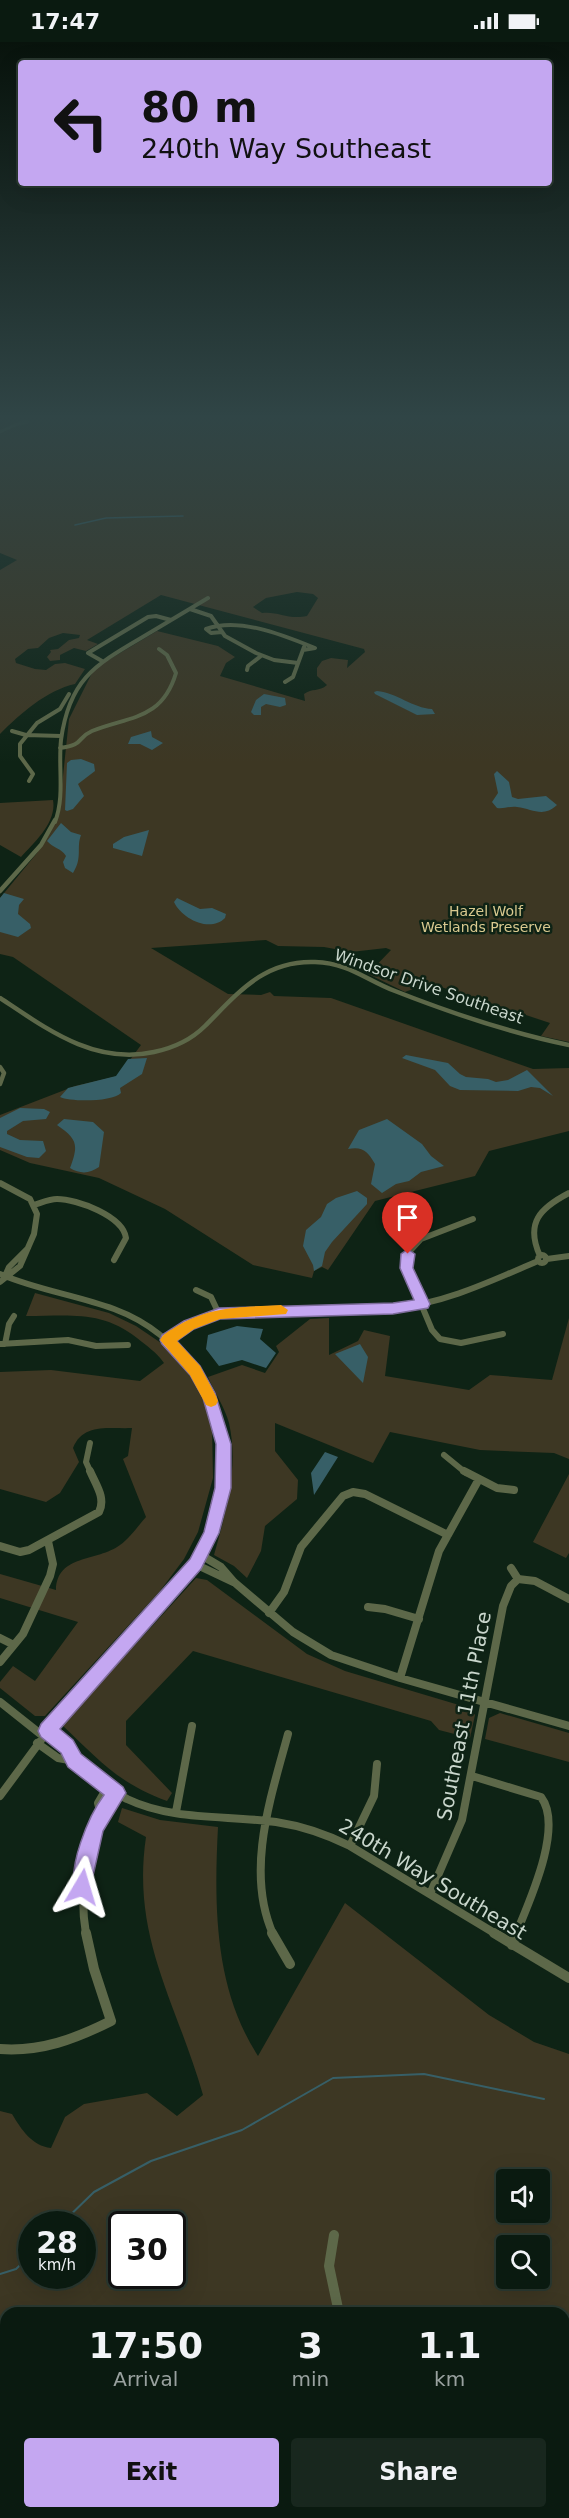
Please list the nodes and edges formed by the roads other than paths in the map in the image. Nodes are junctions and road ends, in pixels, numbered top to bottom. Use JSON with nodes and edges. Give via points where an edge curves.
{"nodes":[{"id":1,"x":208,"y":598,"type":"dead end"},
{"id":2,"x":190,"y":609,"type":"junction"},
{"id":3,"x":171,"y":620,"type":"junction"},
{"id":4,"x":219,"y":625,"type":"junction"},
{"id":5,"x":222,"y":632,"type":"junction"},
{"id":6,"x":159,"y":649,"type":"dead end"},
{"id":7,"x":261,"y":656,"type":"junction"},
{"id":8,"x":102,"y":661,"type":"junction"},
{"id":9,"x":298,"y":663,"type":"junction"},
{"id":10,"x":247,"y":670,"type":"dead end"},
{"id":11,"x":285,"y":682,"type":"dead end"},
{"id":12,"x":69,"y":694,"type":"dead end"},
{"id":13,"x":12,"y":731,"type":"dead end"},
{"id":14,"x":26,"y":735,"type":"junction"},
{"id":15,"x":61,"y":736,"type":"junction"},
{"id":16,"x":60,"y":748,"type":"junction"},
{"id":17,"x":29,"y":781,"type":"dead end"},
{"id":18,"x":0,"y":891,"type":"edge"},
{"id":19,"x":0,"y":998,"type":"edge"},
{"id":20,"x":569,"y":1046,"type":"edge"},
{"id":21,"x":0,"y":1067,"type":"edge"},
{"id":22,"x":0,"y":1084,"type":"edge"},
{"id":23,"x":0,"y":1183,"type":"edge"},
{"id":24,"x":569,"y":1193,"type":"edge"},
{"id":25,"x":34,"y":1205,"type":"junction"},
{"id":26,"x":473,"y":1219,"type":"dead end"},
{"id":27,"x":569,"y":1256,"type":"edge"},
{"id":28,"x":542,"y":1258,"type":"junction"},
{"id":29,"x":114,"y":1260,"type":"dead end"},
{"id":30,"x":3,"y":1275,"type":"edge"},
{"id":31,"x":0,"y":1282,"type":"edge"},
{"id":32,"x":196,"y":1290,"type":"dead end"},
{"id":33,"x":423,"y":1304,"type":"junction"},
{"id":34,"x":219,"y":1314,"type":"junction"},
{"id":35,"x":14,"y":1316,"type":"dead end"},
{"id":36,"x":503,"y":1334,"type":"dead end"},
{"id":37,"x":167,"y":1340,"type":"junction"},
{"id":38,"x":3,"y":1344,"type":"edge"},
{"id":39,"x":128,"y":1345,"type":"dead end"},
{"id":40,"x":90,"y":1443,"type":"dead end"},
{"id":41,"x":444,"y":1455,"type":"dead end"},
{"id":42,"x":478,"y":1479,"type":"junction"},
{"id":43,"x":514,"y":1490,"type":"dead end"},
{"id":44,"x":448,"y":1535,"type":"junction"},
{"id":45,"x":48,"y":1541,"type":"junction"},
{"id":46,"x":0,"y":1546,"type":"edge"},
{"id":47,"x":201,"y":1555,"type":"junction"},
{"id":48,"x":195,"y":1564,"type":"junction"},
{"id":49,"x":511,"y":1568,"type":"dead end"},
{"id":50,"x":518,"y":1579,"type":"junction"},
{"id":51,"x":234,"y":1582,"type":"junction"},
{"id":52,"x":569,"y":1599,"type":"edge"},
{"id":53,"x":368,"y":1607,"type":"dead end"},
{"id":54,"x":269,"y":1613,"type":"junction"},
{"id":55,"x":419,"y":1619,"type":"junction"},
{"id":56,"x":0,"y":1638,"type":"edge"},
{"id":57,"x":14,"y":1645,"type":"junction"},
{"id":58,"x":0,"y":1662,"type":"edge"},
{"id":59,"x":400,"y":1678,"type":"junction"},
{"id":60,"x":0,"y":1702,"type":"edge"},
{"id":61,"x":484,"y":1702,"type":"junction"},
{"id":62,"x":192,"y":1726,"type":"dead end"},
{"id":63,"x":569,"y":1726,"type":"edge"},
{"id":64,"x":288,"y":1734,"type":"dead end"},
{"id":65,"x":42,"y":1736,"type":"junction"},
{"id":66,"x":75,"y":1761,"type":"junction"},
{"id":67,"x":377,"y":1764,"type":"dead end"},
{"id":68,"x":471,"y":1776,"type":"junction"},
{"id":69,"x":108,"y":1786,"type":"junction"},
{"id":70,"x":117,"y":1793,"type":"junction"},
{"id":71,"x":0,"y":1796,"type":"edge"},
{"id":72,"x":176,"y":1812,"type":"junction"},
{"id":73,"x":101,"y":1815,"type":"junction"},
{"id":74,"x":266,"y":1822,"type":"junction"},
{"id":75,"x":350,"y":1845,"type":"junction"},
{"id":76,"x":430,"y":1894,"type":"junction"},
{"id":77,"x":512,"y":1945,"type":"junction"},
{"id":78,"x":290,"y":1965,"type":"dead end"},
{"id":79,"x":569,"y":1978,"type":"edge"},
{"id":80,"x":0,"y":2049,"type":"edge"},
{"id":81,"x":334,"y":2235,"type":"dead end"},
{"id":82,"x":338,"y":2307,"type":"edge"}],
"edges":[{"from":1,"to":2,"type":"street"},
{"from":2,"to":3,"type":"street"},
{"from":2,"to":4,"type":"street","via":[[211,616]]},
{"from":3,"to":8,"type":"street"},
{"from":3,"to":8,"type":"street","via":[[148,617],[88,653]]},
{"from":4,"to":5,"type":"street"},
{"from":4,"to":5,"type":"street","via":[[206,630]]},
{"from":4,"to":9,"type":"street","via":[[250,628],[296,641],[303,648]]},
{"from":5,"to":7,"type":"street"},
{"from":6,"to":16,"type":"street","via":[[167,655],[176,674],[171,690],[160,703],[139,717],[89,732],[76,746]]},
{"from":7,"to":9,"type":"street"},
{"from":7,"to":10,"type":"street"},
{"from":8,"to":15,"type":"street","via":[[88,673],[73,697]]},
{"from":9,"to":11,"type":"street","via":[[293,677]]},
{"from":12,"to":14,"type":"street","via":[[60,709],[40,720]]},
{"from":13,"to":14,"type":"street"},
{"from":14,"to":15,"type":"street"},
{"from":14,"to":17,"type":"street","via":[[19,752],[32,771]]},
{"from":15,"to":16,"type":"street"},
{"from":16,"to":18,"type":"street","via":[[57,819]]},
{"from":19,"to":20,"type":"street","name":"Windsor Drive Southeast","via":[[81,1047],[114,1054],[148,1053],[194,1037],[257,975],[283,965],[319,962],[348,968],[393,991]]},
{"from":21,"to":22,"type":"street","via":[[4,1078]]},
{"from":23,"to":25,"type":"street","via":[[20,1191]]},
{"from":24,"to":28,"type":"street","via":[[550,1202],[538,1216],[534,1232]]},
{"from":25,"to":29,"type":"street","via":[[66,1199],[115,1220],[126,1236]]},
{"from":25,"to":30,"type":"street","via":[[38,1227],[27,1255],[15,1272]]},
{"from":26,"to":33,"type":"street","via":[[421,1239],[409,1252],[406,1268]]},
{"from":27,"to":28,"type":"street"},
{"from":28,"to":33,"type":"street","via":[[474,1288]]},
{"from":30,"to":31,"type":"street"},
{"from":30,"to":37,"type":"street","via":[[114,1309]]},
{"from":32,"to":34,"type":"street","via":[[212,1297]]},
{"from":33,"to":34,"type":"street"},
{"from":33,"to":36,"type":"street","via":[[432,1330],[445,1341],[461,1343]]},
{"from":34,"to":37,"type":"street","via":[[189,1325]]},
{"from":35,"to":38,"type":"street"},
{"from":37,"to":47,"type":"street","via":[[201,1379],[224,1444],[219,1509]]},
{"from":38,"to":39,"type":"street","via":[[68,1340],[96,1346]]},
{"from":40,"to":45,"type":"street","via":[[87,1462],[102,1498],[102,1509]]},
{"from":41,"to":42,"type":"street"},
{"from":42,"to":43,"type":"street"},
{"from":42,"to":44,"type":"street"},
{"from":44,"to":54,"type":"street","via":[[365,1494],[353,1492],[343,1496],[301,1547],[284,1592]]},
{"from":44,"to":55,"type":"street","via":[[434,1566]]},
{"from":45,"to":46,"type":"street","via":[[24,1552]]},
{"from":45,"to":57,"type":"street","via":[[53,1564],[50,1576],[30,1622]]},
{"from":47,"to":48,"type":"street"},
{"from":47,"to":51,"type":"street","via":[[221,1567]]},
{"from":48,"to":51,"type":"street"},
{"from":48,"to":65,"type":"street"},
{"from":49,"to":50,"type":"street"},
{"from":50,"to":52,"type":"street","via":[[535,1581]]},
{"from":50,"to":61,"type":"street","name":"Southeast 11th Place","via":[[503,1606]]},
{"from":51,"to":54,"type":"street"},
{"from":53,"to":55,"type":"street"},
{"from":54,"to":59,"type":"street","via":[[331,1655]]},
{"from":55,"to":59,"type":"street"},
{"from":56,"to":57,"type":"street"},
{"from":57,"to":58,"type":"street"},
{"from":59,"to":61,"type":"street"},
{"from":60,"to":65,"type":"street","name":"240th Way Southeast"},
{"from":61,"to":63,"type":"street"},
{"from":61,"to":68,"type":"street","name":"Southeast 11th Place"},
{"from":62,"to":72,"type":"street"},
{"from":64,"to":74,"type":"street"},
{"from":65,"to":66,"type":"street","name":"240th Way Southeast","via":[[67,1746]]},
{"from":65,"to":66,"type":"street","name":"240th Way Southeast","via":[[58,1758]]},
{"from":65,"to":71,"type":"street"},
{"from":66,"to":69,"type":"street","name":"240th Way Southeast"},
{"from":67,"to":75,"type":"street","via":[[378,1790]]},
{"from":68,"to":76,"type":"street","name":"Southeast 11th Place","via":[[456,1838]]},
{"from":68,"to":77,"type":"street","via":[[533,1793],[545,1801],[550,1817],[542,1869]]},
{"from":69,"to":70,"type":"street","name":"240th Way Southeast"},
{"from":69,"to":73,"type":"street","via":[[98,1803]]},
{"from":70,"to":72,"type":"street","name":"240th Way Southeast","via":[[141,1805]]},
{"from":70,"to":73,"type":"street"},
{"from":72,"to":74,"type":"street","name":"240th Way Southeast"},
{"from":73,"to":80,"type":"street","via":[[87,1855],[82,1910],[88,1954],[111,2021],[57,2045],[36,2050]]},
{"from":74,"to":75,"type":"street","name":"240th Way Southeast","via":[[307,1828]]},
{"from":74,"to":78,"type":"street","via":[[262,1896],[270,1927]]},
{"from":75,"to":76,"type":"street","name":"240th Way Southeast"},
{"from":76,"to":77,"type":"street","name":"240th Way Southeast"},
{"from":77,"to":79,"type":"street","name":"240th Way Southeast"},
{"from":81,"to":82,"type":"street","via":[[329,2266]]}]}
